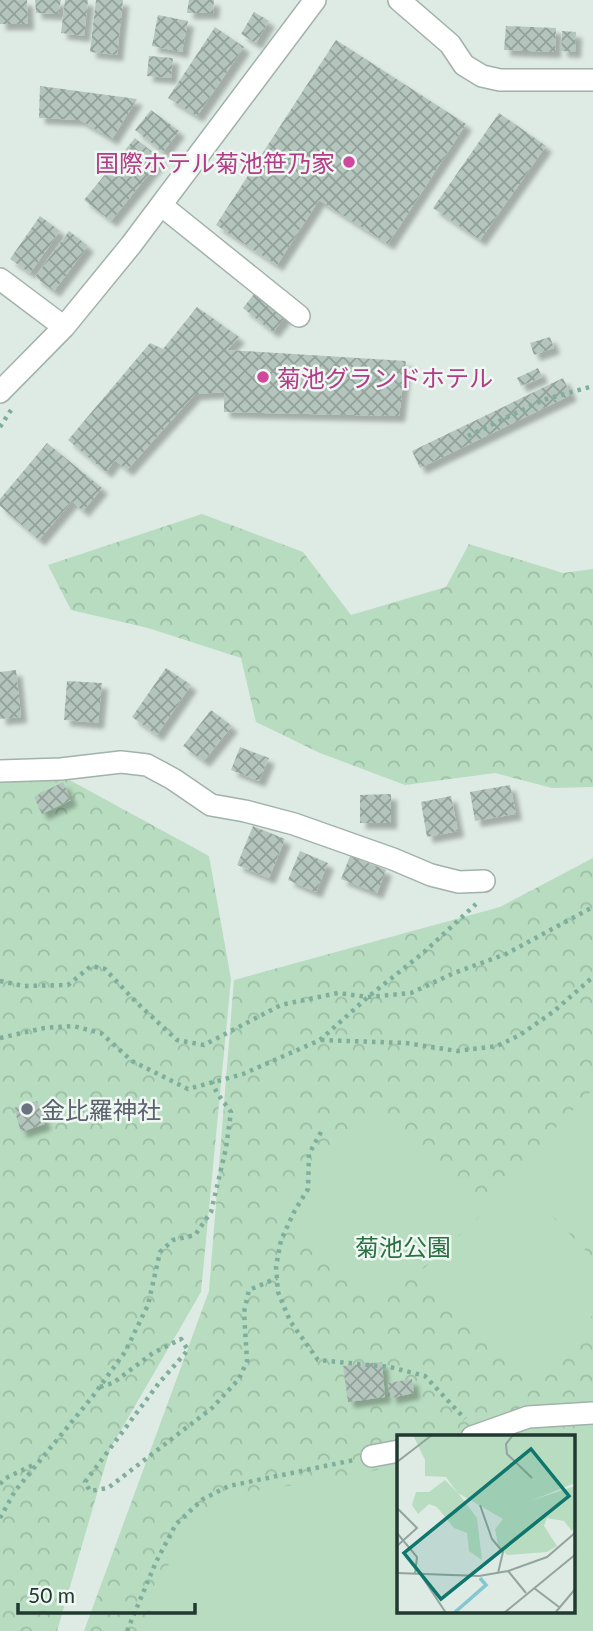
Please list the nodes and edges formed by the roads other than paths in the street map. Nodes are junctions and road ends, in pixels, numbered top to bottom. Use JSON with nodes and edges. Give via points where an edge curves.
{"nodes":[{"id":1,"x":315,"y":0,"type":"edge"},
{"id":2,"x":399,"y":0,"type":"edge"},
{"id":3,"x":593,"y":80,"type":"edge"},
{"id":4,"x":161,"y":205,"type":"junction"},
{"id":5,"x":0,"y":279,"type":"edge"},
{"id":6,"x":299,"y":316,"type":"dead end"},
{"id":7,"x":64,"y":327,"type":"junction"},
{"id":8,"x":0,"y":392,"type":"edge"},
{"id":9,"x":0,"y":771,"type":"edge"},
{"id":10,"x":484,"y":881,"type":"road end"},
{"id":11,"x":593,"y":1413,"type":"edge"},
{"id":12,"x":479,"y":1435,"type":"edge"},
{"id":13,"x":397,"y":1451,"type":"edge"},
{"id":14,"x":372,"y":1456,"type":"road end"}],
"edges":[{"from":1,"to":4,"type":"street"},
{"from":2,"to":3,"type":"street","via":[[450,44],[464,65],[482,76]]},
{"from":4,"to":6,"type":"street"},
{"from":4,"to":7,"type":"street"},
{"from":5,"to":7,"type":"street"},
{"from":7,"to":8,"type":"street"},
{"from":9,"to":10,"type":"street","via":[[121,762],[147,765],[211,805],[294,824],[431,875],[459,882]]},
{"from":11,"to":12,"type":"street","via":[[528,1417]]},
{"from":13,"to":14,"type":"street"}]}
